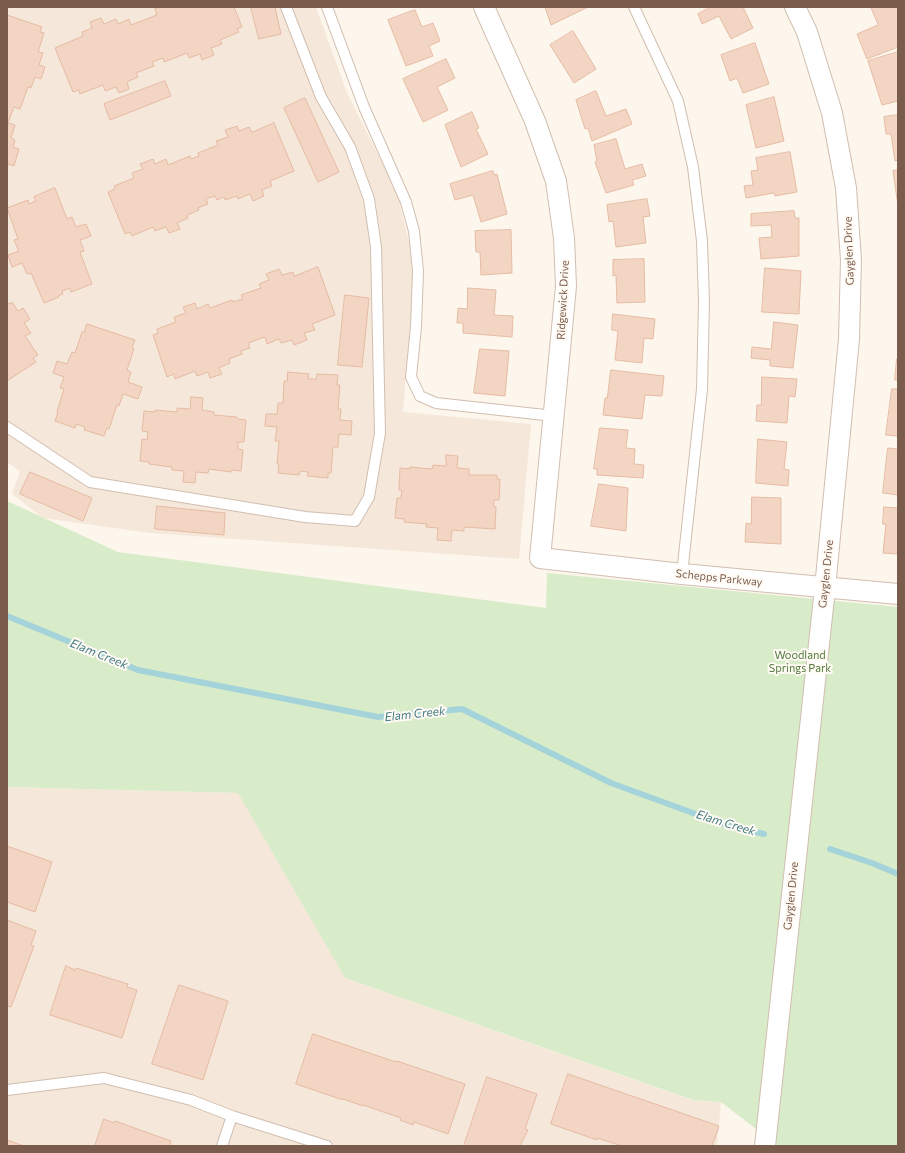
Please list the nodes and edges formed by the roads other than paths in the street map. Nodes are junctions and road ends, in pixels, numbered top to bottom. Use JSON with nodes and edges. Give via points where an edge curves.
{"nodes":[{"id":1,"x":286,"y":7,"type":"edge"},
{"id":2,"x":327,"y":7,"type":"edge"},
{"id":3,"x":484,"y":7,"type":"edge"},
{"id":4,"x":634,"y":7,"type":"edge"},
{"id":5,"x":795,"y":7,"type":"edge"},
{"id":6,"x":554,"y":416,"type":"junction"},
{"id":7,"x":7,"y":427,"type":"edge"},
{"id":8,"x":540,"y":558,"type":"joint"},
{"id":9,"x":682,"y":574,"type":"junction"},
{"id":10,"x":825,"y":588,"type":"junction"},
{"id":11,"x":898,"y":594,"type":"edge"},
{"id":12,"x":7,"y":1090,"type":"edge"},
{"id":13,"x":232,"y":1116,"type":"junction"},
{"id":14,"x":222,"y":1146,"type":"edge"},
{"id":15,"x":327,"y":1146,"type":"edge"},
{"id":16,"x":765,"y":1146,"type":"edge"}],
"edges":[{"from":1,"to":7,"type":"lane","via":[[321,97],[350,147],[370,199],[375,240],[380,433],[369,497],[355,521],[305,517],[90,482]]},
{"from":2,"to":6,"type":"lane","via":[[364,107],[406,202],[414,231],[418,271],[411,377],[420,396],[436,404]]},
{"from":3,"to":6,"type":"street","name":"Ridgewick Drive","via":[[535,121],[556,181],[564,238],[566,286]]},
{"from":4,"to":9,"type":"lane","via":[[678,101],[693,167],[702,241],[702,389]]},
{"from":5,"to":10,"type":"street","name":"Gayglen Drive","via":[[807,32],[832,113],[846,188],[851,260],[850,339]]},
{"from":6,"to":8,"type":"street","name":"Ridgewick Drive"},
{"from":8,"to":9,"type":"street","name":"Schepps Parkway"},
{"from":9,"to":10,"type":"street","name":"Schepps Parkway"},
{"from":10,"to":11,"type":"street","name":"Schepps Parkway"},
{"from":10,"to":16,"type":"street","name":"Gayglen Drive"},
{"from":12,"to":13,"type":"lane","via":[[104,1078],[191,1100]]},
{"from":13,"to":14,"type":"lane"},
{"from":13,"to":15,"type":"lane"}]}
